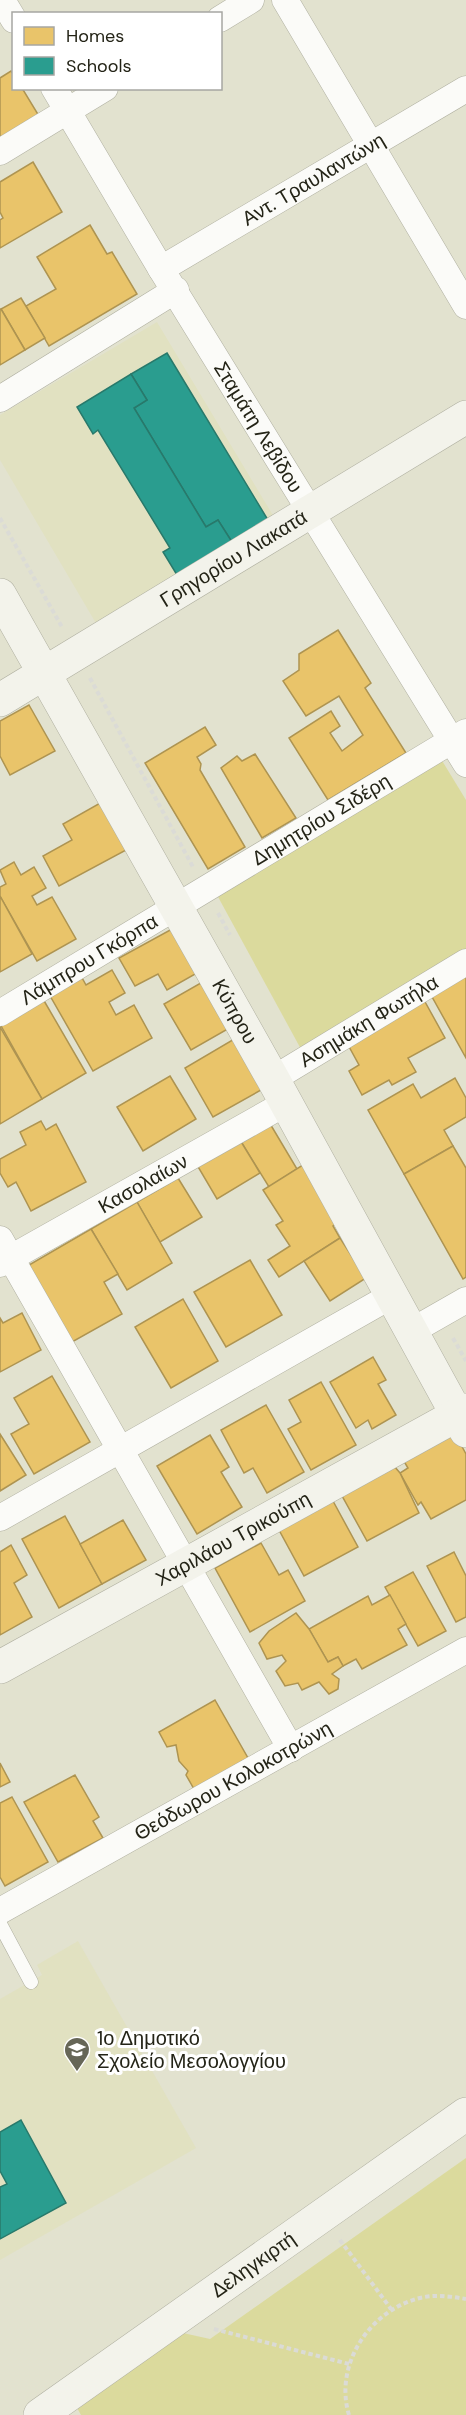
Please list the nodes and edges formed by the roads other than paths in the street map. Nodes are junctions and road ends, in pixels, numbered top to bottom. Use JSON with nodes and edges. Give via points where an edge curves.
{"nodes":[{"id":1,"x":2,"y":0,"type":"edge"},
{"id":2,"x":251,"y":0,"type":"edge"},
{"id":3,"x":285,"y":0,"type":"edge"},
{"id":4,"x":12,"y":17,"type":"edge"},
{"id":5,"x":222,"y":18,"type":"edge"},
{"id":6,"x":466,"y":89,"type":"edge"},
{"id":7,"x":55,"y":90,"type":"edge"},
{"id":8,"x":102,"y":90,"type":"edge"},
{"id":9,"x":68,"y":111,"type":"junction"},
{"id":10,"x":371,"y":145,"type":"junction"},
{"id":11,"x":0,"y":152,"type":"edge"},
{"id":12,"x":162,"y":269,"type":"junction"},
{"id":13,"x":176,"y":290,"type":"junction"},
{"id":14,"x":466,"y":306,"type":"edge"},
{"id":15,"x":0,"y":399,"type":"edge"},
{"id":16,"x":466,"y":417,"type":"edge"},
{"id":17,"x":312,"y":511,"type":"junction"},
{"id":18,"x":0,"y":595,"type":"edge"},
{"id":19,"x":45,"y":672,"type":"junction"},
{"id":20,"x":0,"y":700,"type":"edge"},
{"id":21,"x":459,"y":736,"type":"edge"},
{"id":22,"x":466,"y":764,"type":"edge"},
{"id":23,"x":177,"y":908,"type":"junction"},
{"id":24,"x":466,"y":962,"type":"edge"},
{"id":25,"x":0,"y":1013,"type":"edge"},
{"id":26,"x":279,"y":1091,"type":"junction"},
{"id":27,"x":4,"y":1254,"type":"edge"},
{"id":28,"x":391,"y":1296,"type":"junction"},
{"id":29,"x":466,"y":1300,"type":"edge"},
{"id":30,"x":411,"y":1332,"type":"junction"},
{"id":31,"x":463,"y":1418,"type":"edge"},
{"id":32,"x":119,"y":1450,"type":"junction"},
{"id":33,"x":0,"y":1518,"type":"edge"},
{"id":34,"x":185,"y":1566,"type":"junction"},
{"id":35,"x":466,"y":1650,"type":"edge"},
{"id":36,"x":0,"y":1668,"type":"edge"},
{"id":37,"x":291,"y":1749,"type":"junction"},
{"id":38,"x":0,"y":1911,"type":"edge"},
{"id":39,"x":0,"y":1924,"type":"edge"},
{"id":40,"x":31,"y":1982,"type":"dead end"},
{"id":41,"x":466,"y":2114,"type":"edge"},
{"id":42,"x":40,"y":2415,"type":"edge"}],
"edges":[{"from":1,"to":4,"type":"street"},
{"from":2,"to":5,"type":"street"},
{"from":3,"to":10,"type":"street"},
{"from":6,"to":10,"type":"street","name":"Αντ. Τραυλαντώνη"},
{"from":7,"to":9,"type":"street","name":"Σταμάτη Λεβίδου"},
{"from":8,"to":9,"type":"street"},
{"from":9,"to":11,"type":"street"},
{"from":9,"to":12,"type":"street","name":"Σταμάτη Λεβίδου"},
{"from":10,"to":12,"type":"street","name":"Αντ. Τραυλαντώνη"},
{"from":10,"to":14,"type":"street"},
{"from":12,"to":13,"type":"street","name":"Σταμάτη Λεβίδου"},
{"from":13,"to":15,"type":"street"},
{"from":13,"to":17,"type":"street","name":"Σταμάτη Λεβίδου"},
{"from":16,"to":17,"type":"street","name":"Γρηγορίου Λιακατά"},
{"from":17,"to":19,"type":"street","name":"Γρηγορίου Λιακατά"},
{"from":17,"to":21,"type":"street","name":"Σταμάτη Λεβίδου"},
{"from":18,"to":19,"type":"street","name":"Κύπρου"},
{"from":19,"to":20,"type":"street","name":"Γρηγορίου Λιακατά"},
{"from":19,"to":23,"type":"street","name":"Κύπρου"},
{"from":21,"to":22,"type":"street","name":"Σταμάτη Λεβίδου"},
{"from":21,"to":23,"type":"street","name":"Δημητρίου Σιδέρη"},
{"from":23,"to":25,"type":"street","name":"Λάμπρου Γκόρπα"},
{"from":23,"to":26,"type":"street","name":"Κύπρου"},
{"from":24,"to":26,"type":"street","name":"Ασημάκη Φωτήλα"},
{"from":26,"to":27,"type":"street","name":"Κασολαίων"},
{"from":26,"to":28,"type":"street","name":"Κύπρου"},
{"from":27,"to":32,"type":"street"},
{"from":28,"to":30,"type":"street","name":"Κύπρου"},
{"from":28,"to":32,"type":"street"},
{"from":29,"to":30,"type":"street"},
{"from":30,"to":31,"type":"street","name":"Κύπρου"},
{"from":31,"to":34,"type":"street","name":"Χαριλάου Τρικούπη"},
{"from":32,"to":33,"type":"street"},
{"from":32,"to":34,"type":"street"},
{"from":34,"to":36,"type":"street","name":"Χαριλάου Τρικούπη"},
{"from":34,"to":37,"type":"street"},
{"from":35,"to":37,"type":"street","name":"Θεόδωρου Κολοκοτρώνη"},
{"from":37,"to":38,"type":"street","name":"Θεόδωρου Κολοκοτρώνη"},
{"from":39,"to":40,"type":"lane"},
{"from":41,"to":42,"type":"street","name":"Δεληγκιρτή"}]}
